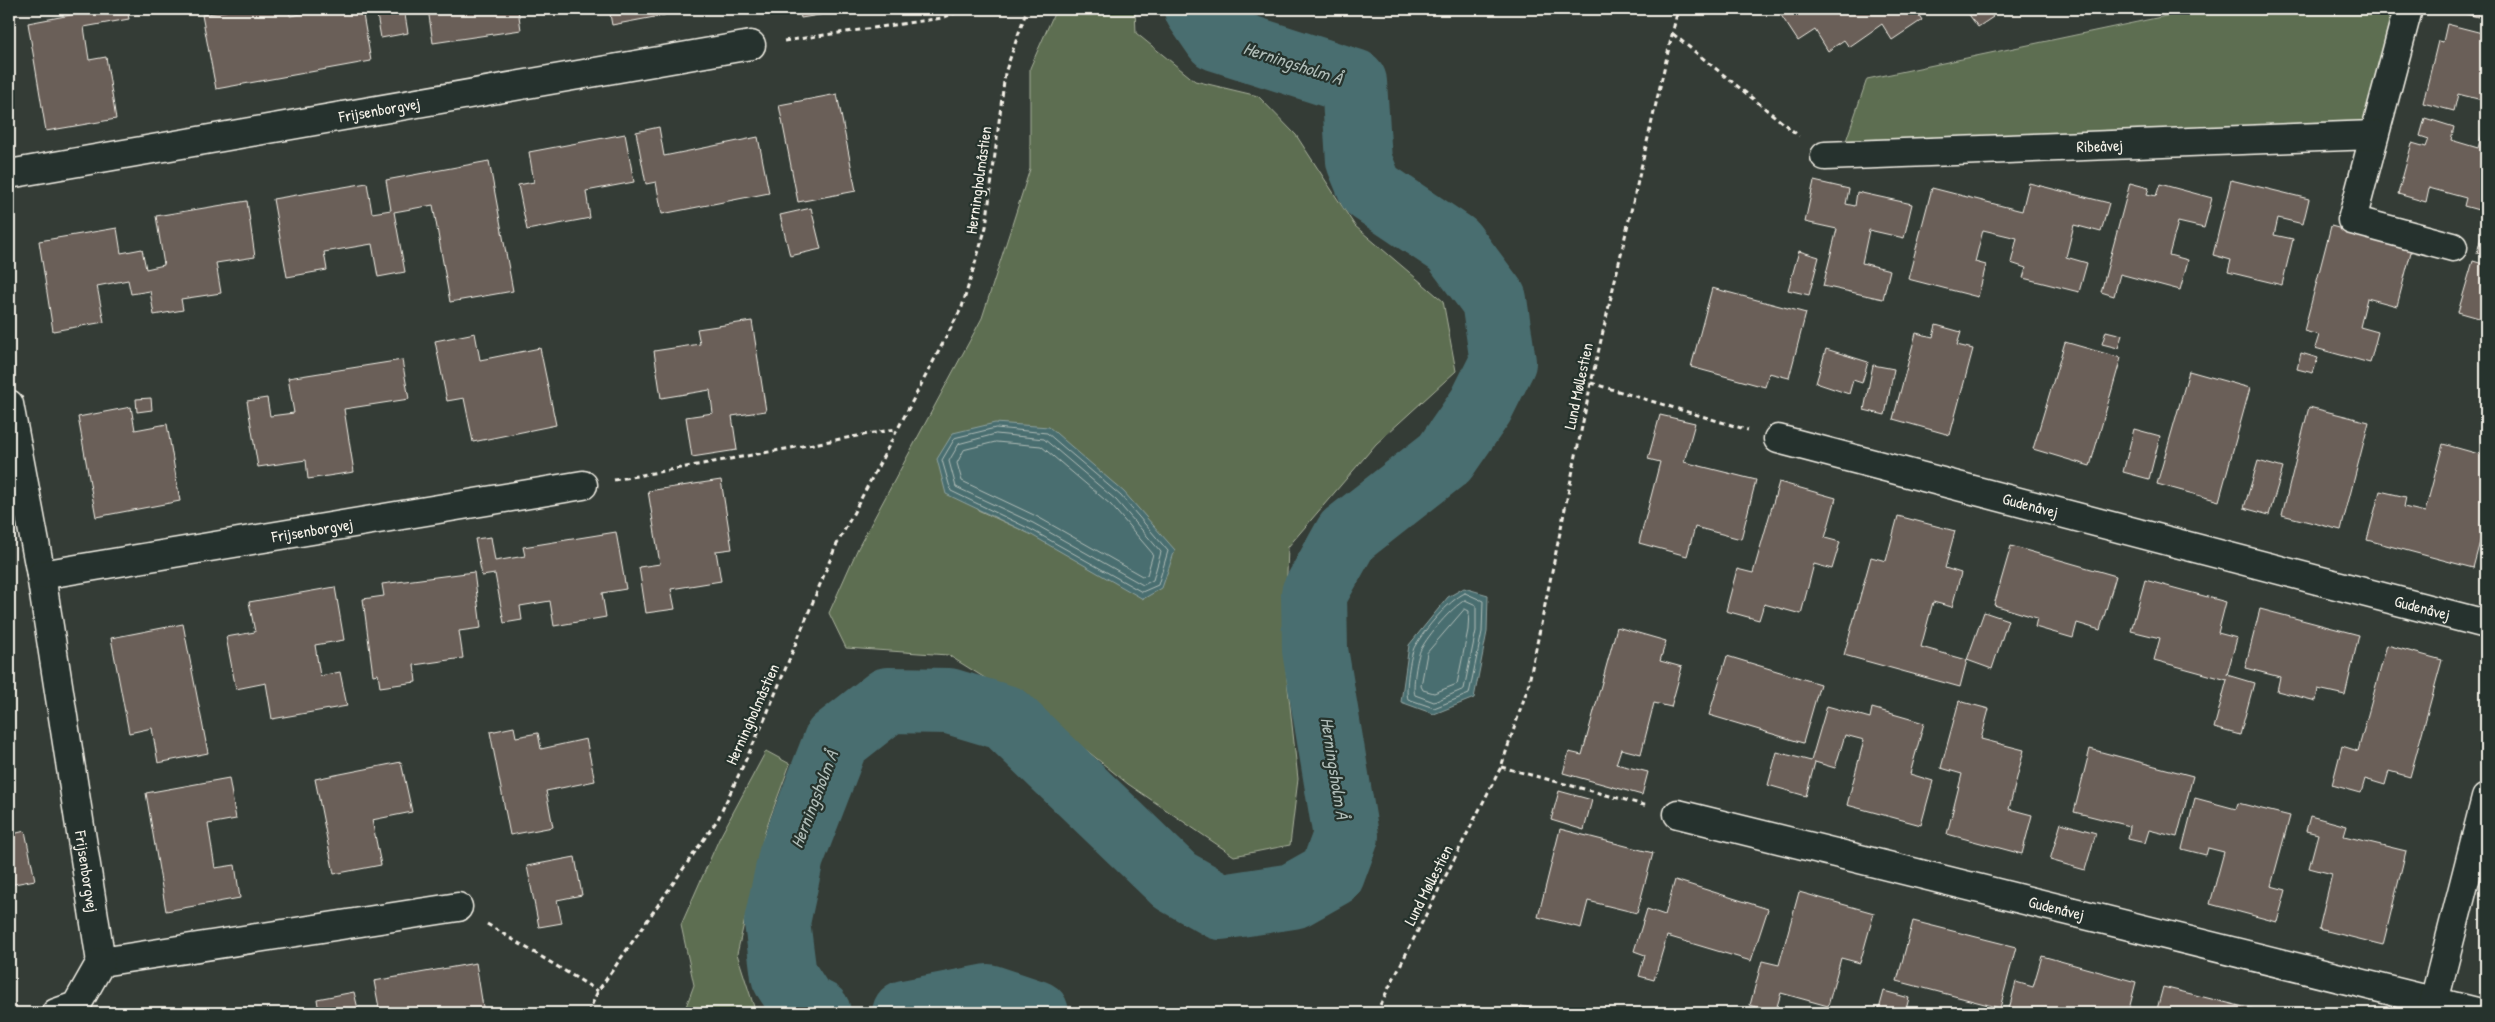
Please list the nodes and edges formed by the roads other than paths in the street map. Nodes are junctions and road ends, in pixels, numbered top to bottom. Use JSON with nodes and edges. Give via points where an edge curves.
{"nodes":[{"id":1,"x":2408,"y":9,"type":"edge"},
{"id":2,"x":751,"y":45,"type":"road end"},
{"id":3,"x":2374,"y":135,"type":"junction"},
{"id":4,"x":1825,"y":156,"type":"road end"},
{"id":5,"x":9,"y":174,"type":"edge"},
{"id":6,"x":2453,"y":247,"type":"dead end"},
{"id":7,"x":9,"y":404,"type":"edge"},
{"id":8,"x":1778,"y":439,"type":"road end"},
{"id":9,"x":583,"y":485,"type":"road end"},
{"id":10,"x":41,"y":574,"type":"junction"},
{"id":11,"x":2486,"y":624,"type":"edge"},
{"id":12,"x":2486,"y":798,"type":"edge"},
{"id":13,"x":1678,"y":814,"type":"road end"},
{"id":14,"x":458,"y":907,"type":"road end"},
{"id":15,"x":101,"y":962,"type":"junction"},
{"id":16,"x":2433,"y":1007,"type":"edge"},
{"id":17,"x":56,"y":1013,"type":"edge"},
{"id":18,"x":2481,"y":1013,"type":"edge"}],
"edges":[{"from":1,"to":3,"type":"street"},
{"from":2,"to":5,"type":"street","name":"Frijsenborgvej"},
{"from":3,"to":4,"type":"street","name":"Ribeåvej"},
{"from":3,"to":6,"type":"street","via":[[2352,220]]},
{"from":7,"to":10,"type":"street","name":"Frijsenborgvej"},
{"from":8,"to":11,"type":"street","name":"Gudenåvej"},
{"from":9,"to":10,"type":"street","name":"Frijsenborgvej"},
{"from":10,"to":15,"type":"street","name":"Frijsenborgvej"},
{"from":12,"to":16,"type":"street"},
{"from":13,"to":16,"type":"street","name":"Gudenåvej"},
{"from":14,"to":15,"type":"street"},
{"from":15,"to":17,"type":"street","via":[[76,1006]]},
{"from":16,"to":18,"type":"street","name":"Gudenåvej"}]}
